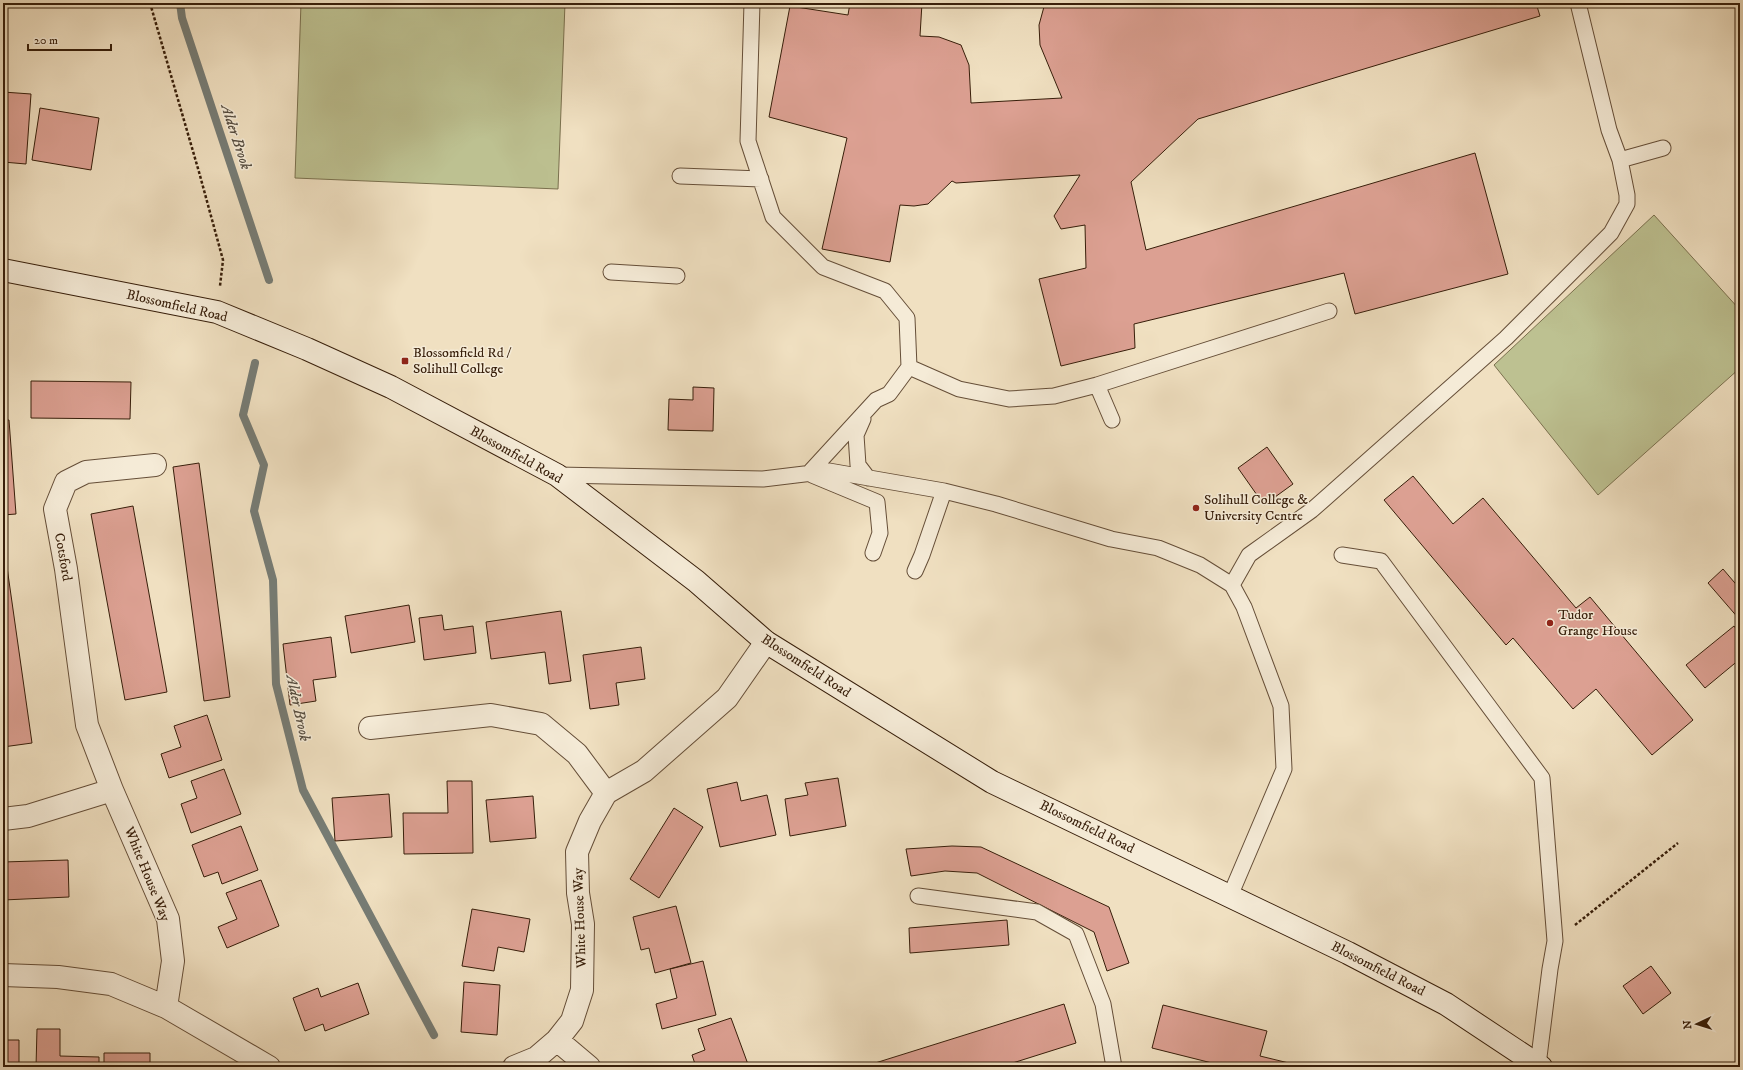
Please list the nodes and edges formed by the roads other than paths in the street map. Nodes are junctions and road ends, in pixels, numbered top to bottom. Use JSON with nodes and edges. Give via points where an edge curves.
{"nodes":[{"id":1,"x":752,"y":3,"type":"edge"},
{"id":2,"x":1578,"y":3,"type":"edge"},
{"id":3,"x":1663,"y":148,"type":"dead end"},
{"id":4,"x":1620,"y":160,"type":"junction"},
{"id":5,"x":680,"y":176,"type":"dead end"},
{"id":6,"x":761,"y":179,"type":"junction"},
{"id":7,"x":3,"y":270,"type":"edge"},
{"id":8,"x":611,"y":272,"type":"dead end"},
{"id":9,"x":677,"y":276,"type":"dead end"},
{"id":10,"x":1329,"y":311,"type":"dead end"},
{"id":11,"x":909,"y":367,"type":"junction"},
{"id":12,"x":1097,"y":385,"type":"junction"},
{"id":13,"x":865,"y":412,"type":"junction"},
{"id":14,"x":1112,"y":420,"type":"dead end"},
{"id":15,"x":155,"y":465,"type":"dead end"},
{"id":16,"x":809,"y":474,"type":"junction"},
{"id":17,"x":557,"y":476,"type":"junction"},
{"id":18,"x":868,"y":478,"type":"junction"},
{"id":19,"x":944,"y":490,"type":"junction"},
{"id":20,"x":873,"y":553,"type":"dead end"},
{"id":21,"x":1342,"y":556,"type":"dead end"},
{"id":22,"x":915,"y":571,"type":"dead end"},
{"id":23,"x":1232,"y":585,"type":"junction"},
{"id":24,"x":766,"y":642,"type":"junction"},
{"id":25,"x":87,"y":725,"type":"joint"},
{"id":26,"x":370,"y":728,"type":"dead end"},
{"id":27,"x":112,"y":790,"type":"junction"},
{"id":28,"x":606,"y":793,"type":"junction"},
{"id":29,"x":3,"y":819,"type":"edge"},
{"id":30,"x":918,"y":896,"type":"dead end"},
{"id":31,"x":1230,"y":896,"type":"junction"},
{"id":32,"x":3,"y":975,"type":"edge"},
{"id":33,"x":166,"y":1007,"type":"junction"},
{"id":34,"x":557,"y":1040,"type":"junction"},
{"id":35,"x":1539,"y":1066,"type":"edge"},
{"id":36,"x":269,"y":1067,"type":"edge"},
{"id":37,"x":514,"y":1067,"type":"edge"},
{"id":38,"x":589,"y":1067,"type":"edge"},
{"id":39,"x":1114,"y":1067,"type":"edge"}],
"edges":[{"from":1,"to":6,"type":"lane","via":[[748,141]]},
{"from":2,"to":4,"type":"lane","via":[[1609,130]]},
{"from":3,"to":4,"type":"lane"},
{"from":4,"to":23,"type":"lane","via":[[1628,195],[1627,204],[1610,233],[1494,348],[1312,510],[1249,556]]},
{"from":5,"to":6,"type":"lane"},
{"from":6,"to":11,"type":"lane","via":[[773,217],[823,267],[886,291],[907,318]]},
{"from":7,"to":17,"type":"street","name":"Blossomfield Road","via":[[218,312],[391,387]]},
{"from":8,"to":9,"type":"lane"},
{"from":10,"to":12,"type":"lane"},
{"from":11,"to":12,"type":"lane","via":[[959,389],[1009,399],[1054,396]]},
{"from":11,"to":13,"type":"lane","via":[[888,394],[876,400]]},
{"from":12,"to":14,"type":"lane"},
{"from":13,"to":16,"type":"lane"},
{"from":13,"to":18,"type":"lane","via":[[856,435],[858,465]]},
{"from":15,"to":25,"type":"street","name":"Cotsford","via":[[86,472],[66,482],[55,509]]},
{"from":16,"to":17,"type":"lane","via":[[763,479]]},
{"from":16,"to":18,"type":"lane","via":[[829,472]]},
{"from":16,"to":20,"type":"lane","via":[[877,502],[880,533]]},
{"from":17,"to":24,"type":"street","name":"Blossomfield Road","via":[[696,581]]},
{"from":18,"to":19,"type":"lane"},
{"from":19,"to":22,"type":"lane"},
{"from":19,"to":23,"type":"lane","via":[[1110,539],[1158,548],[1200,565]]},
{"from":21,"to":35,"type":"lane","via":[[1381,561],[1542,778],[1555,941]]},
{"from":23,"to":31,"type":"lane","via":[[1244,607],[1281,706],[1284,769]]},
{"from":24,"to":28,"type":"street","via":[[727,698],[644,771]]},
{"from":24,"to":31,"type":"street","name":"Blossomfield Road","via":[[992,782]]},
{"from":25,"to":27,"type":"street","name":"White House Way"},
{"from":26,"to":28,"type":"street","via":[[490,715],[541,724],[577,754]]},
{"from":27,"to":29,"type":"street","via":[[28,816]]},
{"from":27,"to":33,"type":"street","name":"White House Way","via":[[168,919],[174,961]]},
{"from":28,"to":34,"type":"street","name":"White House Way","via":[[590,821],[577,852],[578,893],[583,924],[582,990],[572,1021]]},
{"from":30,"to":39,"type":"lane","via":[[1037,912],[1076,934],[1102,1004]]},
{"from":31,"to":35,"type":"street","name":"Blossomfield Road","via":[[1446,1004]]},
{"from":32,"to":33,"type":"street","via":[[58,977],[111,984]]},
{"from":33,"to":36,"type":"street"},
{"from":34,"to":37,"type":"street","name":"White House Way","via":[[536,1058]]},
{"from":34,"to":38,"type":"street"}]}
